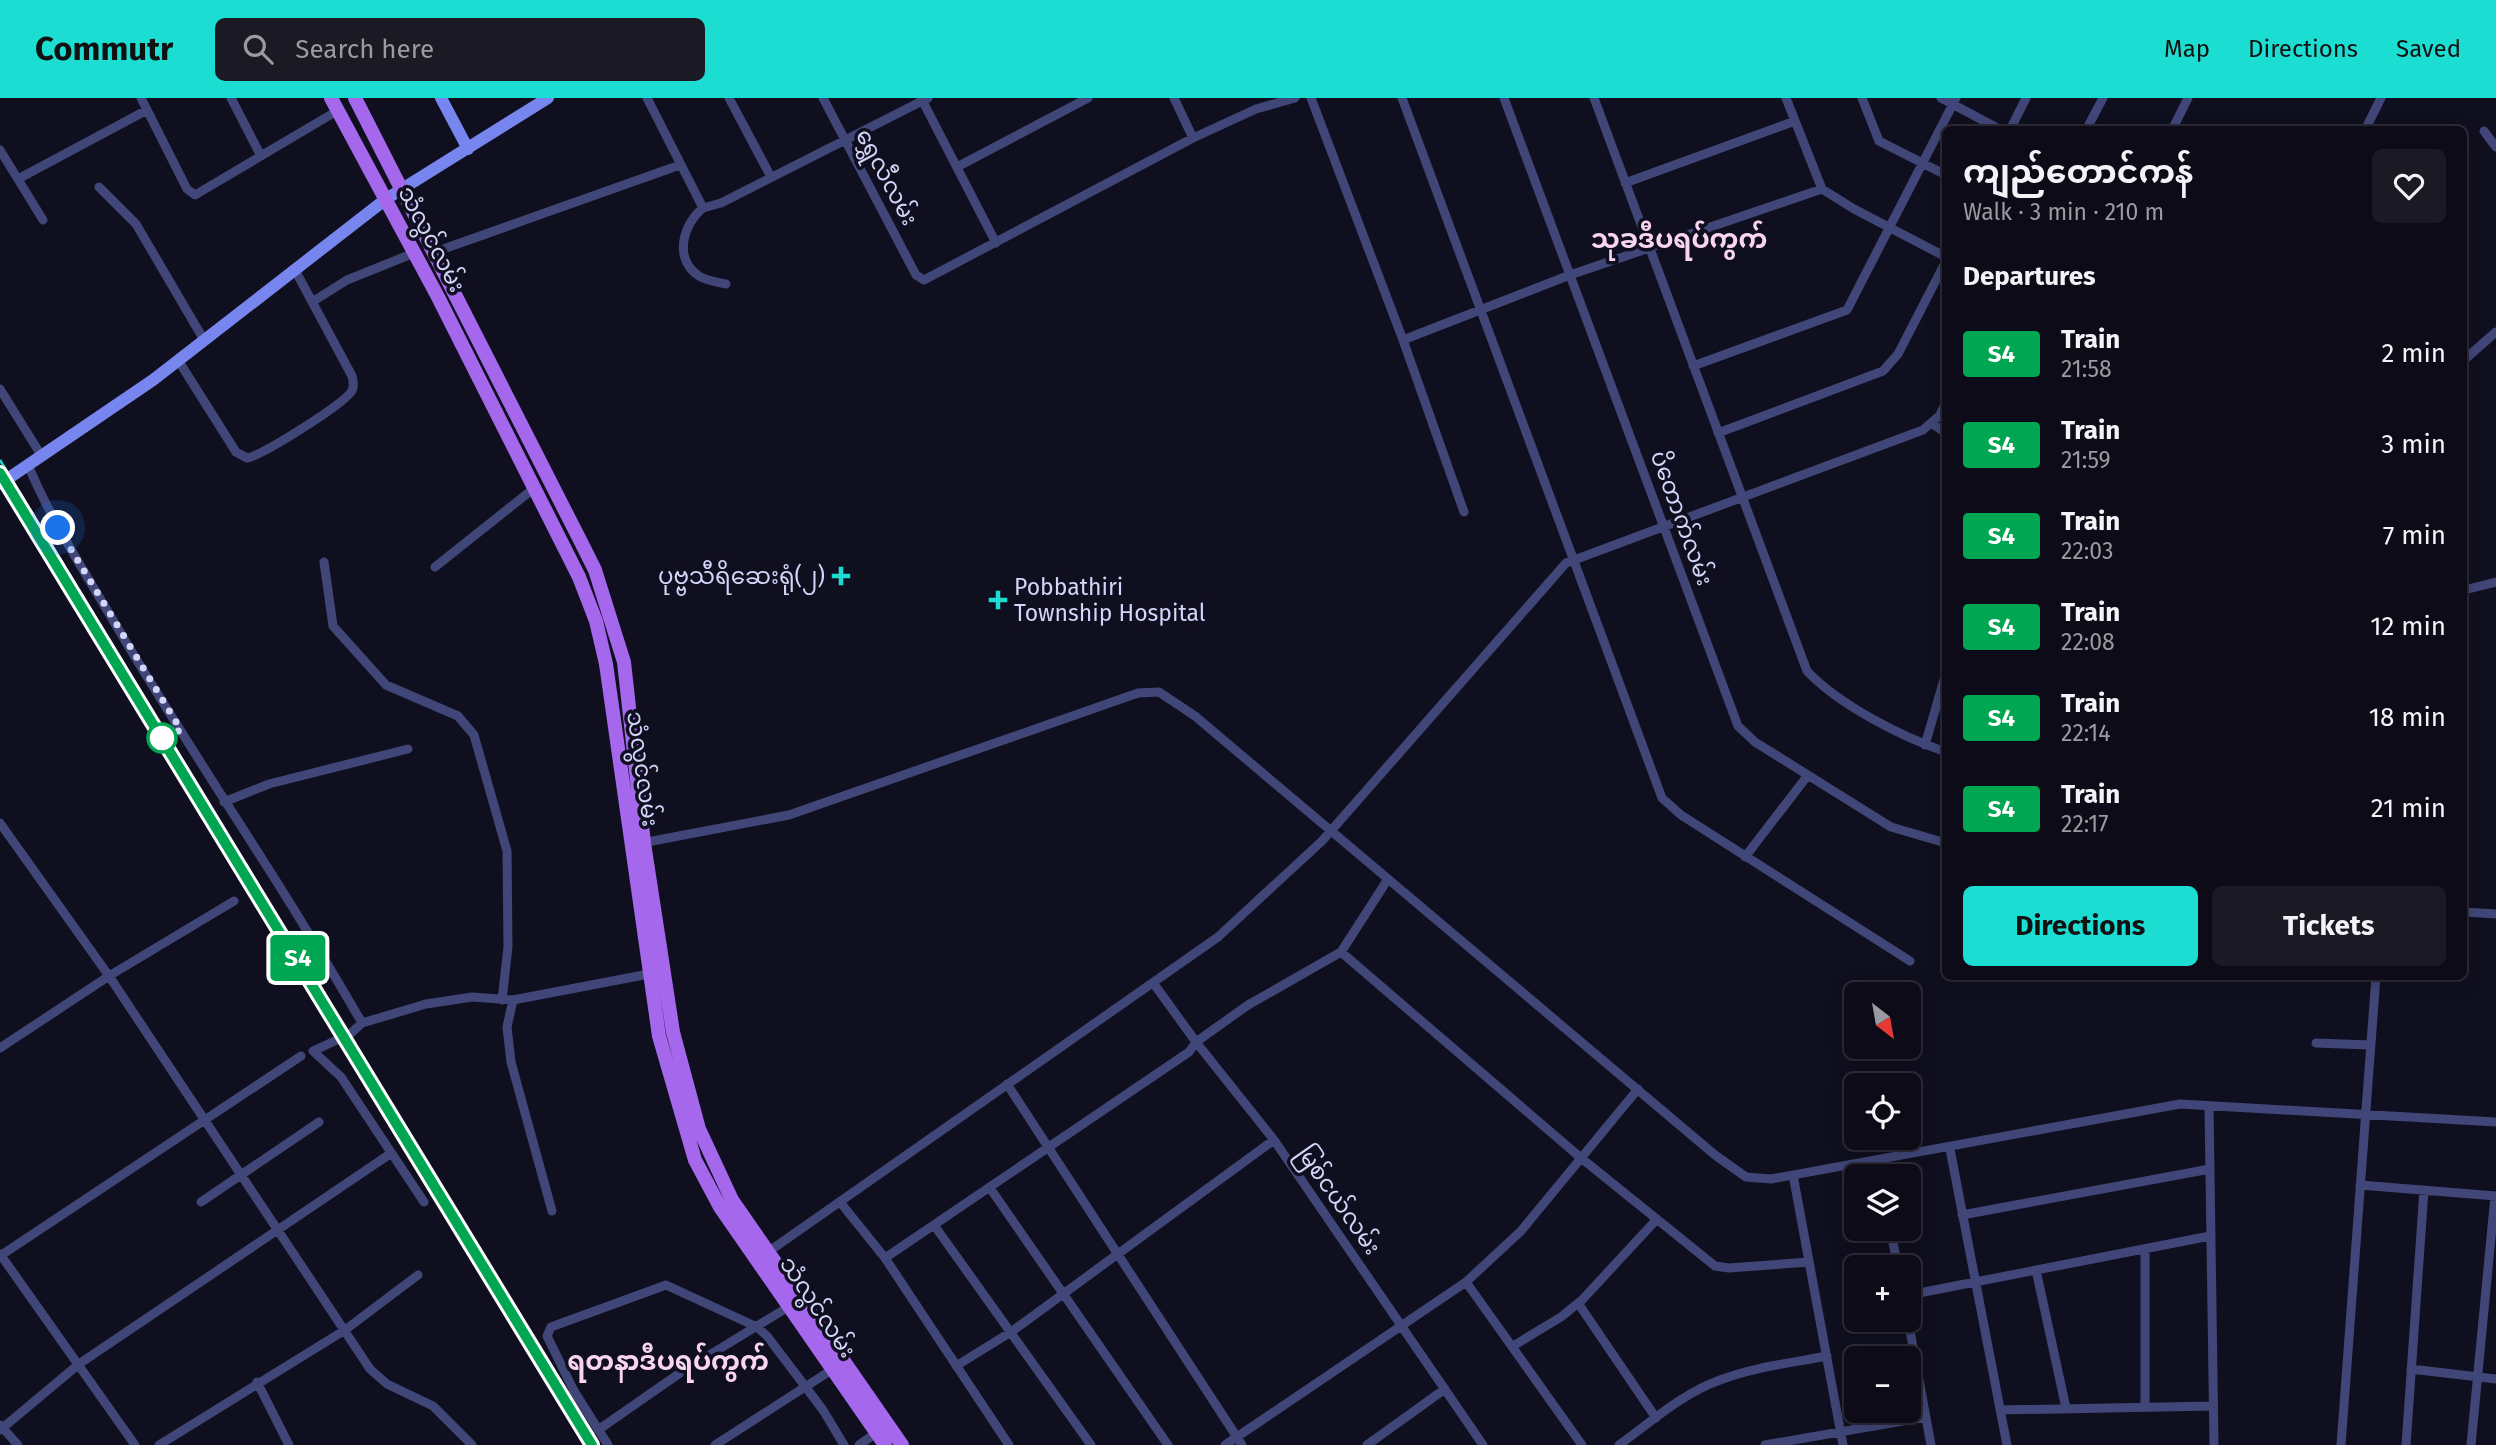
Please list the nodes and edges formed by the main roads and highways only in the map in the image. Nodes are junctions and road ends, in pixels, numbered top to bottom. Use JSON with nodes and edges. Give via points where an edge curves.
{"nodes":[{"id":1,"x":355,"y":98,"type":"edge"},
{"id":2,"x":334,"y":105,"type":"edge"},
{"id":3,"x":637,"y":843,"type":"junction"},
{"id":4,"x":680,"y":1090,"type":"junction"},
{"id":5,"x":880,"y":1439,"type":"edge"},
{"id":6,"x":902,"y":1445,"type":"edge"}],
"edges":[{"from":1,"to":3,"type":"main road","name":"သံလွင်လမ်း","via":[[576,531],[605,600],[624,662]]},
{"from":2,"to":3,"type":"main road","name":"သံလွင်လမ်း","via":[[579,577],[606,664]]},
{"from":3,"to":4,"type":"main road","name":"သံလွင်လမ်း"},
{"from":3,"to":4,"type":"main road","name":"သံလွင်လမ်း","via":[[659,1036]]},
{"from":4,"to":5,"type":"main road","name":"သံလွင်လမ်း","via":[[706,1184]]},
{"from":4,"to":6,"type":"main road","name":"သံလွင်လမ်း","via":[[721,1182]]}]}
